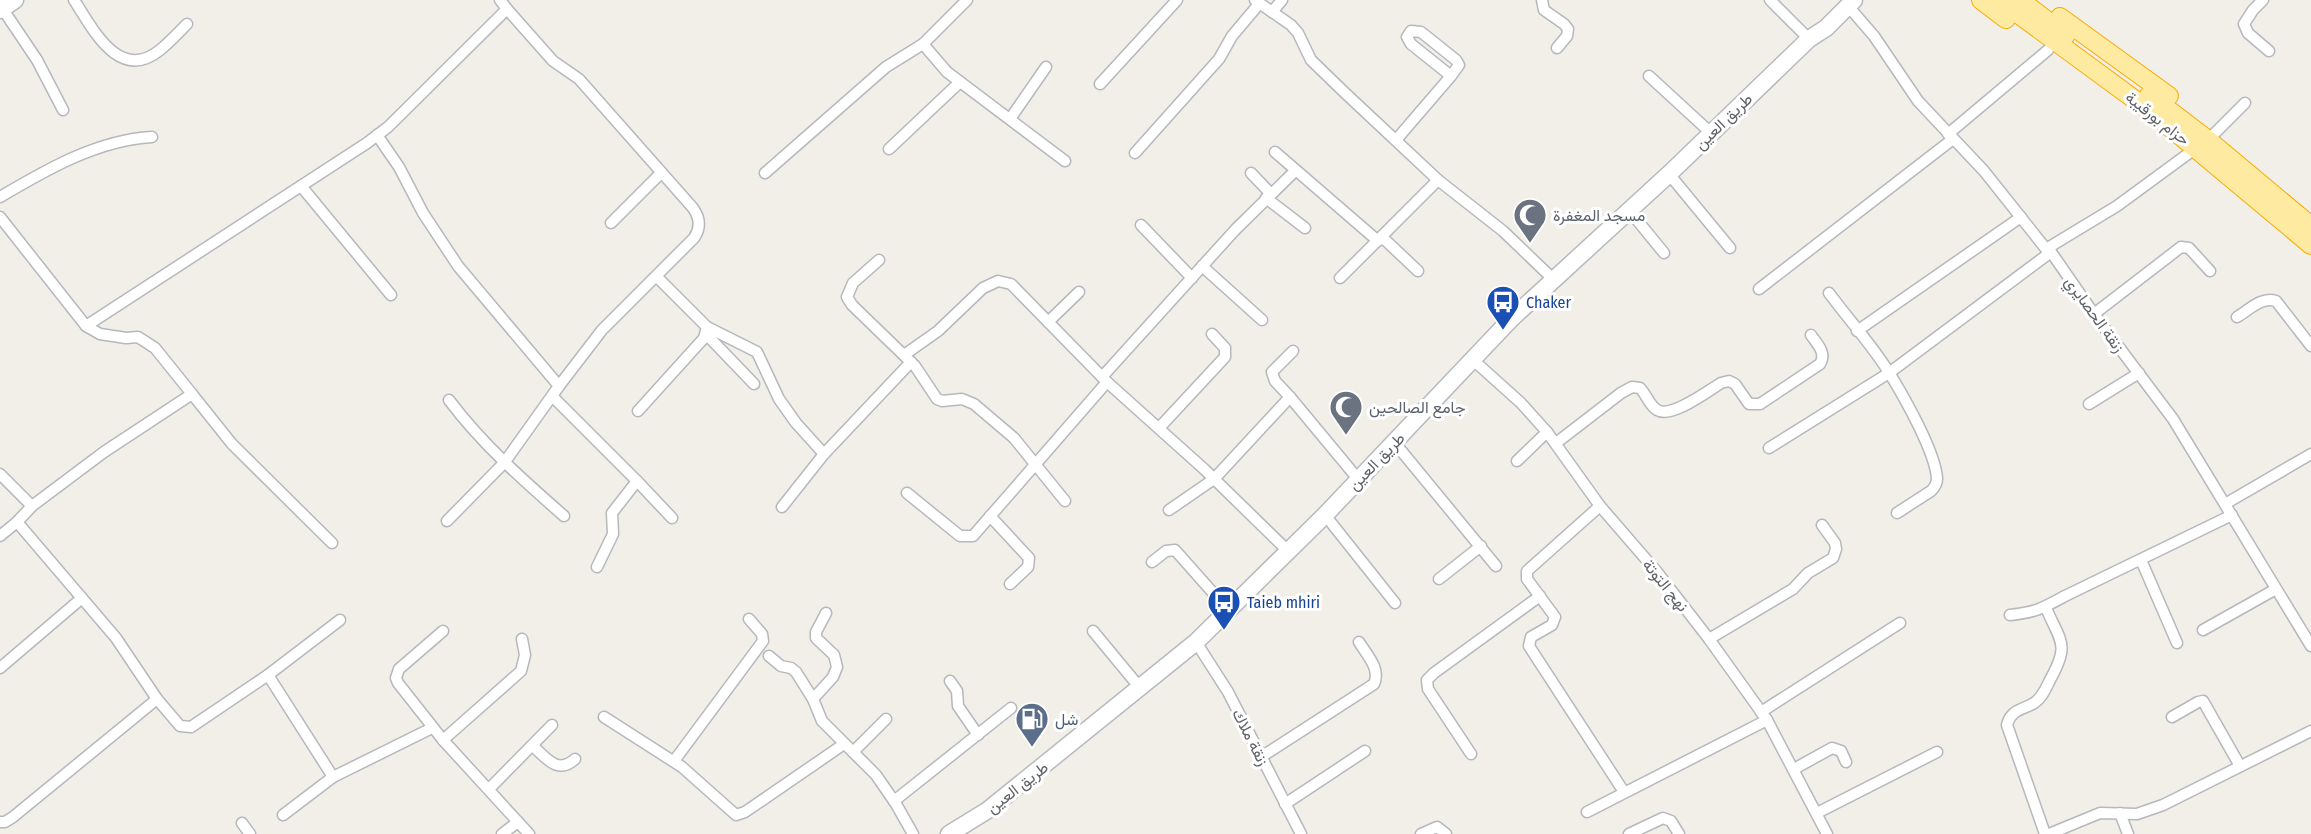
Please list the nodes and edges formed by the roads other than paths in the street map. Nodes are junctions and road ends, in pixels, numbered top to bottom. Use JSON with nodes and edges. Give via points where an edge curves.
{"nodes":[{"id":1,"x":74,"y":0,"type":"edge"},
{"id":2,"x":967,"y":0,"type":"edge"},
{"id":3,"x":1177,"y":0,"type":"edge"},
{"id":4,"x":1282,"y":0,"type":"edge"},
{"id":5,"x":1542,"y":0,"type":"edge"},
{"id":6,"x":1770,"y":0,"type":"edge"},
{"id":7,"x":1981,"y":0,"type":"edge"},
{"id":8,"x":1999,"y":0,"type":"edge"},
{"id":9,"x":2019,"y":0,"type":"edge"},
{"id":10,"x":2036,"y":0,"type":"edge"},
{"id":11,"x":2263,"y":0,"type":"edge"},
{"id":12,"x":1257,"y":2,"type":"edge"},
{"id":13,"x":1847,"y":2,"type":"edge"},
{"id":14,"x":503,"y":4,"type":"edge"},
{"id":15,"x":6,"y":6,"type":"edge"},
{"id":16,"x":1272,"y":12,"type":"junction"},
{"id":17,"x":188,"y":24,"type":"dead end"},
{"id":18,"x":1809,"y":39,"type":"junction"},
{"id":19,"x":923,"y":44,"type":"junction"},
{"id":20,"x":1557,"y":48,"type":"dead end"},
{"id":21,"x":2048,"y":50,"type":"junction"},
{"id":22,"x":2269,"y":51,"type":"dead end"},
{"id":23,"x":1046,"y":67,"type":"dead end"},
{"id":24,"x":2101,"y":67,"type":"junction"},
{"id":25,"x":1451,"y":76,"type":"junction"},
{"id":26,"x":1649,"y":76,"type":"dead end"},
{"id":27,"x":960,"y":82,"type":"junction"},
{"id":28,"x":1100,"y":84,"type":"dead end"},
{"id":29,"x":2245,"y":103,"type":"dead end"},
{"id":30,"x":63,"y":110,"type":"dead end"},
{"id":31,"x":1010,"y":119,"type":"junction"},
{"id":32,"x":1711,"y":133,"type":"junction"},
{"id":33,"x":377,"y":135,"type":"junction"},
{"id":34,"x":152,"y":137,"type":"dead end"},
{"id":35,"x":1951,"y":137,"type":"junction"},
{"id":36,"x":1396,"y":140,"type":"junction"},
{"id":37,"x":2202,"y":144,"type":"junction"},
{"id":38,"x":889,"y":149,"type":"dead end"},
{"id":39,"x":1275,"y":152,"type":"dead end"},
{"id":40,"x":1135,"y":153,"type":"dead end"},
{"id":41,"x":1065,"y":161,"type":"dead end"},
{"id":42,"x":1295,"y":171,"type":"junction"},
{"id":43,"x":1251,"y":172,"type":"dead end"},
{"id":44,"x":661,"y":173,"type":"junction"},
{"id":45,"x":765,"y":173,"type":"dead end"},
{"id":46,"x":1669,"y":174,"type":"junction"},
{"id":47,"x":1438,"y":180,"type":"junction"},
{"id":48,"x":301,"y":186,"type":"junction"},
{"id":49,"x":1268,"y":196,"type":"junction"},
{"id":50,"x":0,"y":197,"type":"edge"},
{"id":51,"x":1628,"y":209,"type":"junction"},
{"id":52,"x":2021,"y":217,"type":"junction"},
{"id":53,"x":0,"y":218,"type":"edge"},
{"id":54,"x":2309,"y":219,"type":"edge"},
{"id":55,"x":611,"y":223,"type":"dead end"},
{"id":56,"x":1142,"y":225,"type":"dead end"},
{"id":57,"x":1305,"y":228,"type":"dead end"},
{"id":58,"x":1380,"y":239,"type":"junction"},
{"id":59,"x":2311,"y":245,"type":"edge"},
{"id":60,"x":1730,"y":248,"type":"dead end"},
{"id":61,"x":2049,"y":251,"type":"junction"},
{"id":62,"x":1664,"y":253,"type":"dead end"},
{"id":63,"x":879,"y":261,"type":"dead end"},
{"id":64,"x":1203,"y":266,"type":"junction"},
{"id":65,"x":1418,"y":271,"type":"dead end"},
{"id":66,"x":2210,"y":271,"type":"dead end"},
{"id":67,"x":657,"y":277,"type":"junction"},
{"id":68,"x":1192,"y":278,"type":"junction"},
{"id":69,"x":1340,"y":278,"type":"dead end"},
{"id":70,"x":1553,"y":279,"type":"junction"},
{"id":71,"x":1759,"y":289,"type":"dead end"},
{"id":72,"x":1079,"y":292,"type":"dead end"},
{"id":73,"x":1829,"y":293,"type":"dead end"},
{"id":74,"x":391,"y":295,"type":"dead end"},
{"id":75,"x":2094,"y":315,"type":"junction"},
{"id":76,"x":2237,"y":318,"type":"dead end"},
{"id":77,"x":1262,"y":320,"type":"dead end"},
{"id":78,"x":1048,"y":322,"type":"junction"},
{"id":79,"x":86,"y":326,"type":"junction"},
{"id":80,"x":707,"y":331,"type":"junction"},
{"id":81,"x":1857,"y":331,"type":"junction"},
{"id":82,"x":1212,"y":334,"type":"dead end"},
{"id":83,"x":1811,"y":335,"type":"dead end"},
{"id":84,"x":2311,"y":346,"type":"edge"},
{"id":85,"x":1293,"y":351,"type":"dead end"},
{"id":86,"x":908,"y":359,"type":"junction"},
{"id":87,"x":1472,"y":359,"type":"junction"},
{"id":88,"x":1889,"y":373,"type":"junction"},
{"id":89,"x":2139,"y":373,"type":"junction"},
{"id":90,"x":1104,"y":380,"type":"junction"},
{"id":91,"x":754,"y":384,"type":"dead end"},
{"id":92,"x":559,"y":386,"type":"junction"},
{"id":93,"x":192,"y":394,"type":"junction"},
{"id":94,"x":553,"y":397,"type":"junction"},
{"id":95,"x":1290,"y":397,"type":"junction"},
{"id":96,"x":449,"y":400,"type":"dead end"},
{"id":97,"x":2089,"y":404,"type":"dead end"},
{"id":98,"x":638,"y":411,"type":"dead end"},
{"id":99,"x":1159,"y":428,"type":"junction"},
{"id":100,"x":1547,"y":432,"type":"junction"},
{"id":101,"x":1394,"y":442,"type":"junction"},
{"id":102,"x":1556,"y":443,"type":"junction"},
{"id":103,"x":1769,"y":448,"type":"dead end"},
{"id":104,"x":824,"y":454,"type":"junction"},
{"id":105,"x":2311,"y":454,"type":"edge"},
{"id":106,"x":1517,"y":461,"type":"dead end"},
{"id":107,"x":504,"y":463,"type":"junction"},
{"id":108,"x":1034,"y":464,"type":"junction"},
{"id":109,"x":0,"y":474,"type":"edge"},
{"id":110,"x":1214,"y":479,"type":"junction"},
{"id":111,"x":1358,"y":479,"type":"junction"},
{"id":112,"x":637,"y":481,"type":"junction"},
{"id":113,"x":907,"y":493,"type":"dead end"},
{"id":114,"x":1065,"y":501,"type":"dead end"},
{"id":115,"x":2225,"y":504,"type":"junction"},
{"id":116,"x":32,"y":506,"type":"junction"},
{"id":117,"x":1600,"y":506,"type":"junction"},
{"id":118,"x":782,"y":507,"type":"dead end"},
{"id":119,"x":1170,"y":510,"type":"dead end"},
{"id":120,"x":1897,"y":513,"type":"dead end"},
{"id":121,"x":1325,"y":515,"type":"junction"},
{"id":122,"x":2232,"y":515,"type":"junction"},
{"id":123,"x":564,"y":516,"type":"dead end"},
{"id":124,"x":990,"y":516,"type":"junction"},
{"id":125,"x":672,"y":518,"type":"dead end"},
{"id":126,"x":447,"y":521,"type":"dead end"},
{"id":127,"x":17,"y":522,"type":"junction"},
{"id":128,"x":1822,"y":525,"type":"dead end"},
{"id":129,"x":0,"y":536,"type":"edge"},
{"id":130,"x":332,"y":543,"type":"dead end"},
{"id":131,"x":1481,"y":546,"type":"junction"},
{"id":132,"x":1289,"y":552,"type":"junction"},
{"id":133,"x":2141,"y":560,"type":"junction"},
{"id":134,"x":1152,"y":562,"type":"dead end"},
{"id":135,"x":1496,"y":566,"type":"dead end"},
{"id":136,"x":597,"y":567,"type":"dead end"},
{"id":137,"x":1439,"y":579,"type":"dead end"},
{"id":138,"x":1010,"y":584,"type":"dead end"},
{"id":139,"x":2276,"y":589,"type":"junction"},
{"id":140,"x":1540,"y":596,"type":"junction"},
{"id":141,"x":82,"y":598,"type":"junction"},
{"id":142,"x":1395,"y":603,"type":"dead end"},
{"id":143,"x":2046,"y":608,"type":"junction"},
{"id":144,"x":1230,"y":612,"type":"junction"},
{"id":145,"x":826,"y":613,"type":"dead end"},
{"id":146,"x":2010,"y":615,"type":"dead end"},
{"id":147,"x":749,"y":619,"type":"dead end"},
{"id":148,"x":340,"y":620,"type":"dead end"},
{"id":149,"x":1900,"y":623,"type":"dead end"},
{"id":150,"x":2203,"y":630,"type":"dead end"},
{"id":151,"x":443,"y":631,"type":"dead end"},
{"id":152,"x":1093,"y":631,"type":"dead end"},
{"id":153,"x":522,"y":639,"type":"dead end"},
{"id":154,"x":1709,"y":639,"type":"junction"},
{"id":155,"x":1196,"y":642,"type":"junction"},
{"id":156,"x":1359,"y":642,"type":"dead end"},
{"id":157,"x":2177,"y":643,"type":"dead end"},
{"id":158,"x":2311,"y":646,"type":"edge"},
{"id":159,"x":769,"y":656,"type":"dead end"},
{"id":160,"x":0,"y":668,"type":"edge"},
{"id":161,"x":268,"y":675,"type":"junction"},
{"id":162,"x":950,"y":681,"type":"dead end"},
{"id":163,"x":1141,"y":689,"type":"junction"},
{"id":164,"x":158,"y":699,"type":"junction"},
{"id":165,"x":813,"y":699,"type":"junction"},
{"id":166,"x":1011,"y":708,"type":"dead end"},
{"id":167,"x":1764,"y":716,"type":"junction"},
{"id":168,"x":604,"y":717,"type":"dead end"},
{"id":169,"x":2172,"y":717,"type":"dead end"},
{"id":170,"x":886,"y":719,"type":"dead end"},
{"id":171,"x":552,"y":725,"type":"dead end"},
{"id":172,"x":432,"y":728,"type":"junction"},
{"id":173,"x":2311,"y":731,"type":"edge"},
{"id":174,"x":978,"y":735,"type":"junction"},
{"id":175,"x":443,"y":740,"type":"junction"},
{"id":176,"x":844,"y":744,"type":"junction"},
{"id":177,"x":533,"y":746,"type":"junction"},
{"id":178,"x":1365,"y":751,"type":"dead end"},
{"id":179,"x":853,"y":752,"type":"junction"},
{"id":180,"x":1937,"y":752,"type":"dead end"},
{"id":181,"x":1471,"y":754,"type":"dead end"},
{"id":182,"x":1261,"y":757,"type":"junction"},
{"id":183,"x":575,"y":759,"type":"dead end"},
{"id":184,"x":674,"y":762,"type":"junction"},
{"id":185,"x":1846,"y":762,"type":"dead end"},
{"id":186,"x":2240,"y":766,"type":"junction"},
{"id":187,"x":1794,"y":770,"type":"junction"},
{"id":188,"x":333,"y":777,"type":"junction"},
{"id":189,"x":489,"y":789,"type":"junction"},
{"id":190,"x":1624,"y":792,"type":"junction"},
{"id":191,"x":894,"y":801,"type":"junction"},
{"id":192,"x":1285,"y":804,"type":"junction"},
{"id":193,"x":1587,"y":812,"type":"dead end"},
{"id":194,"x":1817,"y":813,"type":"junction"},
{"id":195,"x":2120,"y":813,"type":"junction"},
{"id":196,"x":283,"y":815,"type":"dead end"},
{"id":197,"x":0,"y":822,"type":"edge"},
{"id":198,"x":518,"y":822,"type":"junction"},
{"id":199,"x":242,"y":823,"type":"dead end"},
{"id":200,"x":250,"y":834,"type":"edge"},
{"id":201,"x":502,"y":834,"type":"edge"},
{"id":202,"x":529,"y":834,"type":"edge"},
{"id":203,"x":913,"y":834,"type":"edge"},
{"id":204,"x":949,"y":834,"type":"edge"},
{"id":205,"x":1301,"y":834,"type":"edge"},
{"id":206,"x":1421,"y":834,"type":"edge"},
{"id":207,"x":1446,"y":834,"type":"edge"},
{"id":208,"x":1629,"y":834,"type":"edge"},
{"id":209,"x":1679,"y":834,"type":"edge"},
{"id":210,"x":1827,"y":834,"type":"edge"},
{"id":211,"x":2047,"y":834,"type":"edge"},
{"id":212,"x":2128,"y":834,"type":"edge"}],
"edges":[{"from":1,"to":17,"type":"street","via":[[106,48],[126,60],[140,60],[158,51]]},
{"from":2,"to":19,"type":"street"},
{"from":3,"to":28,"type":"street"},
{"from":4,"to":16,"type":"street"},
{"from":5,"to":20,"type":"street","via":[[1544,10],[1568,28]]},
{"from":6,"to":18,"type":"street"},
{"from":7,"to":21,"type":"highway"},
{"from":8,"to":24,"type":"highway","name":"حزام بورقيبة"},
{"from":9,"to":24,"type":"highway","name":"حزام بورقيبة"},
{"from":10,"to":37,"type":"highway","via":[[2176,102]]},
{"from":11,"to":22,"type":"street","via":[[2244,28]]},
{"from":12,"to":16,"type":"street"},
{"from":12,"to":40,"type":"street","via":[[1219,59]]},
{"from":13,"to":18,"type":"main road","name":"طريق العين","via":[[1819,20]]},
{"from":13,"to":35,"type":"street","name":"زنقة الحصايري","via":[[1918,101]]},
{"from":14,"to":33,"type":"street"},
{"from":14,"to":44,"type":"street","via":[[553,62],[579,80]]},
{"from":15,"to":30,"type":"street"},
{"from":16,"to":36,"type":"street","via":[[1294,28],[1311,60]]},
{"from":18,"to":32,"type":"main road","name":"طريق العين"},
{"from":19,"to":27,"type":"street"},
{"from":19,"to":45,"type":"street","via":[[886,68]]},
{"from":21,"to":35,"type":"street"},
{"from":21,"to":37,"type":"highway","via":[[2144,118]]},
{"from":23,"to":31,"type":"street"},
{"from":24,"to":37,"type":"highway","name":"حزام بورقيبة"},
{"from":25,"to":25,"type":"street","via":[[1410,44],[1410,31],[1421,32],[1456,60],[1458,67]]},
{"from":25,"to":36,"type":"street"},
{"from":26,"to":32,"type":"street"},
{"from":27,"to":31,"type":"street"},
{"from":27,"to":38,"type":"street"},
{"from":29,"to":37,"type":"street"},
{"from":31,"to":41,"type":"street"},
{"from":32,"to":46,"type":"main road","name":"طريق العين"},
{"from":33,"to":48,"type":"street"},
{"from":33,"to":92,"type":"street","via":[[458,266]]},
{"from":34,"to":50,"type":"street","via":[[122,140],[48,169]]},
{"from":35,"to":52,"type":"street","name":"زنقة الحصايري"},
{"from":35,"to":71,"type":"street"},
{"from":36,"to":47,"type":"street"},
{"from":37,"to":54,"type":"highway","name":"حزام بورقيبة"},
{"from":37,"to":59,"type":"highway","name":"حزام بورقيبة"},
{"from":37,"to":61,"type":"street"},
{"from":39,"to":42,"type":"street"},
{"from":42,"to":49,"type":"street"},
{"from":42,"to":58,"type":"street"},
{"from":43,"to":49,"type":"street"},
{"from":44,"to":55,"type":"street"},
{"from":44,"to":67,"type":"street","via":[[693,208],[699,226],[694,238]]},
{"from":46,"to":51,"type":"main road","name":"طريق العين"},
{"from":46,"to":60,"type":"street"},
{"from":47,"to":58,"type":"street"},
{"from":47,"to":70,"type":"street","via":[[1503,231]]},
{"from":48,"to":74,"type":"street"},
{"from":48,"to":79,"type":"street"},
{"from":49,"to":57,"type":"street"},
{"from":49,"to":64,"type":"street"},
{"from":51,"to":62,"type":"street"},
{"from":51,"to":70,"type":"main road","name":"طريق العين"},
{"from":52,"to":61,"type":"street","name":"زنقة الحصايري"},
{"from":52,"to":81,"type":"street"},
{"from":53,"to":79,"type":"street"},
{"from":56,"to":68,"type":"street"},
{"from":58,"to":65,"type":"street"},
{"from":58,"to":69,"type":"street"},
{"from":61,"to":75,"type":"street","name":"زنقة الحصايري"},
{"from":61,"to":88,"type":"street"},
{"from":63,"to":86,"type":"street","via":[[853,283],[847,297]]},
{"from":64,"to":68,"type":"street"},
{"from":64,"to":77,"type":"street"},
{"from":66,"to":75,"type":"street","via":[[2189,248],[2181,247]]},
{"from":67,"to":80,"type":"street"},
{"from":67,"to":92,"type":"street","via":[[602,330]]},
{"from":68,"to":90,"type":"street"},
{"from":70,"to":87,"type":"main road","name":"طريق العين"},
{"from":72,"to":78,"type":"street"},
{"from":73,"to":81,"type":"street"},
{"from":75,"to":89,"type":"street","name":"زنقة الحصايري"},
{"from":76,"to":84,"type":"street","via":[[2270,299]]},
{"from":78,"to":86,"type":"street","via":[[1011,284],[998,281],[983,288]]},
{"from":78,"to":90,"type":"street"},
{"from":79,"to":93,"type":"street","via":[[100,334],[138,337],[155,348]]},
{"from":80,"to":91,"type":"street"},
{"from":80,"to":98,"type":"street"},
{"from":80,"to":104,"type":"street","via":[[757,352],[778,399]]},
{"from":81,"to":88,"type":"street"},
{"from":82,"to":99,"type":"street","via":[[1225,348],[1225,357]]},
{"from":83,"to":102,"type":"street","via":[[1822,351],[1823,361],[1760,404],[1749,404],[1729,381],[1679,408],[1661,412],[1640,388],[1632,387]]},
{"from":85,"to":95,"type":"street","via":[[1272,372]]},
{"from":86,"to":104,"type":"street"},
{"from":86,"to":108,"type":"street","via":[[937,399],[962,399],[974,404],[1014,438]]},
{"from":87,"to":100,"type":"street","name":"نهج التوتة"},
{"from":87,"to":101,"type":"main road","name":"طريق العين"},
{"from":88,"to":103,"type":"street"},
{"from":88,"to":120,"type":"street","via":[[1924,441],[1937,482],[1931,491]]},
{"from":89,"to":97,"type":"street"},
{"from":89,"to":115,"type":"street","name":"زنقة الحصايري","via":[[2173,419]]},
{"from":90,"to":99,"type":"street"},
{"from":90,"to":108,"type":"street"},
{"from":92,"to":94,"type":"street"},
{"from":93,"to":116,"type":"street"},
{"from":93,"to":130,"type":"street","via":[[232,444]]},
{"from":94,"to":107,"type":"street"},
{"from":94,"to":112,"type":"street"},
{"from":95,"to":110,"type":"street"},
{"from":95,"to":111,"type":"street"},
{"from":96,"to":107,"type":"street"},
{"from":99,"to":110,"type":"street"},
{"from":100,"to":102,"type":"street","name":"نهج التوتة"},
{"from":100,"to":106,"type":"street"},
{"from":101,"to":111,"type":"main road","name":"طريق العين"},
{"from":101,"to":131,"type":"street"},
{"from":102,"to":117,"type":"street","name":"نهج التوتة"},
{"from":104,"to":118,"type":"street"},
{"from":105,"to":115,"type":"street"},
{"from":107,"to":123,"type":"street"},
{"from":107,"to":126,"type":"street"},
{"from":108,"to":114,"type":"street"},
{"from":108,"to":124,"type":"street"},
{"from":109,"to":116,"type":"street"},
{"from":110,"to":119,"type":"street"},
{"from":110,"to":132,"type":"street"},
{"from":111,"to":121,"type":"main road","name":"طريق العين"},
{"from":112,"to":125,"type":"street"},
{"from":112,"to":136,"type":"street","via":[[612,513],[613,534]]},
{"from":113,"to":124,"type":"street","via":[[964,537],[973,536]]},
{"from":115,"to":122,"type":"street","name":"زنقة الحصايري"},
{"from":116,"to":127,"type":"street"},
{"from":117,"to":140,"type":"street","via":[[1527,571],[1527,579]]},
{"from":117,"to":154,"type":"street","name":"نهج التوتة"},
{"from":121,"to":132,"type":"main road","name":"طريق العين"},
{"from":121,"to":142,"type":"street"},
{"from":122,"to":133,"type":"street"},
{"from":122,"to":139,"type":"street","name":"زنقة الحصايري"},
{"from":124,"to":138,"type":"street","via":[[1029,558],[1028,567]]},
{"from":127,"to":129,"type":"street"},
{"from":127,"to":141,"type":"street"},
{"from":128,"to":154,"type":"street","via":[[1836,549],[1833,558],[1808,573],[1793,590]]},
{"from":131,"to":135,"type":"street"},
{"from":131,"to":137,"type":"street"},
{"from":132,"to":144,"type":"main road","name":"طريق العين"},
{"from":133,"to":143,"type":"street"},
{"from":133,"to":157,"type":"street"},
{"from":134,"to":144,"type":"street","via":[[1166,551],[1175,550]]},
{"from":139,"to":150,"type":"street"},
{"from":139,"to":158,"type":"street","name":"زنقة الحصايري"},
{"from":140,"to":181,"type":"street","via":[[1427,680],[1428,689]]},
{"from":140,"to":190,"type":"street","via":[[1555,620],[1531,637],[1529,645]]},
{"from":141,"to":160,"type":"street"},
{"from":141,"to":164,"type":"street","via":[[116,638]]},
{"from":143,"to":146,"type":"street"},
{"from":143,"to":211,"type":"street","via":[[2062,646],[2060,661],[2040,699],[2016,711],[2007,725]]},
{"from":144,"to":155,"type":"main road","name":"طريق العين"},
{"from":145,"to":165,"type":"street","via":[[816,638],[834,655],[837,667]]},
{"from":147,"to":184,"type":"street","via":[[763,641]]},
{"from":148,"to":161,"type":"street"},
{"from":149,"to":167,"type":"street"},
{"from":151,"to":172,"type":"street","via":[[399,669],[396,678]]},
{"from":152,"to":163,"type":"street"},
{"from":153,"to":175,"type":"street","via":[[522,670]]},
{"from":154,"to":167,"type":"street","name":"نهج التوتة"},
{"from":155,"to":163,"type":"main road","name":"طريق العين"},
{"from":155,"to":182,"type":"street","name":"زنقة ملاك","via":[[1228,692]]},
{"from":156,"to":182,"type":"street","via":[[1376,670],[1374,684]]},
{"from":159,"to":165,"type":"street","via":[[781,666],[794,669]]},
{"from":161,"to":164,"type":"street","via":[[191,727],[180,726]]},
{"from":161,"to":188,"type":"street"},
{"from":162,"to":174,"type":"street","via":[[957,691],[960,708]]},
{"from":163,"to":204,"type":"main road","name":"طريق العين","via":[[988,810]]},
{"from":164,"to":197,"type":"street","via":[[13,817]]},
{"from":165,"to":176,"type":"street","via":[[822,721]]},
{"from":166,"to":174,"type":"street"},
{"from":167,"to":187,"type":"street","name":"نهج التوتة"},
{"from":167,"to":190,"type":"street"},
{"from":168,"to":184,"type":"street"},
{"from":169,"to":186,"type":"street","via":[[2203,701]]},
{"from":170,"to":179,"type":"street"},
{"from":171,"to":177,"type":"street"},
{"from":172,"to":175,"type":"street"},
{"from":172,"to":188,"type":"street"},
{"from":173,"to":186,"type":"street"},
{"from":174,"to":191,"type":"street"},
{"from":175,"to":189,"type":"street"},
{"from":176,"to":179,"type":"street"},
{"from":176,"to":184,"type":"street","via":[[739,815]]},
{"from":177,"to":183,"type":"street","via":[[556,765],[564,766]]},
{"from":177,"to":189,"type":"street"},
{"from":178,"to":192,"type":"street"},
{"from":179,"to":191,"type":"street"},
{"from":180,"to":194,"type":"street"},
{"from":182,"to":192,"type":"street","name":"زنقة ملاك"},
{"from":185,"to":187,"type":"street","via":[[1840,751],[1832,748]]},
{"from":186,"to":195,"type":"street","via":[[2152,809],[2137,814]]},
{"from":187,"to":194,"type":"street","name":"نهج التوتة"},
{"from":188,"to":196,"type":"street"},
{"from":189,"to":198,"type":"street"},
{"from":190,"to":193,"type":"street"},
{"from":191,"to":203,"type":"street"},
{"from":192,"to":205,"type":"street","name":"زنقة ملاك"},
{"from":194,"to":210,"type":"street","name":"نهج التوتة"},
{"from":195,"to":211,"type":"street","via":[[2100,813]]},
{"from":195,"to":212,"type":"street"},
{"from":198,"to":201,"type":"street"},
{"from":198,"to":202,"type":"street"},
{"from":199,"to":200,"type":"street"},
{"from":206,"to":207,"type":"street","via":[[1437,826]]},
{"from":208,"to":209,"type":"street","via":[[1663,818],[1671,821]]}]}
